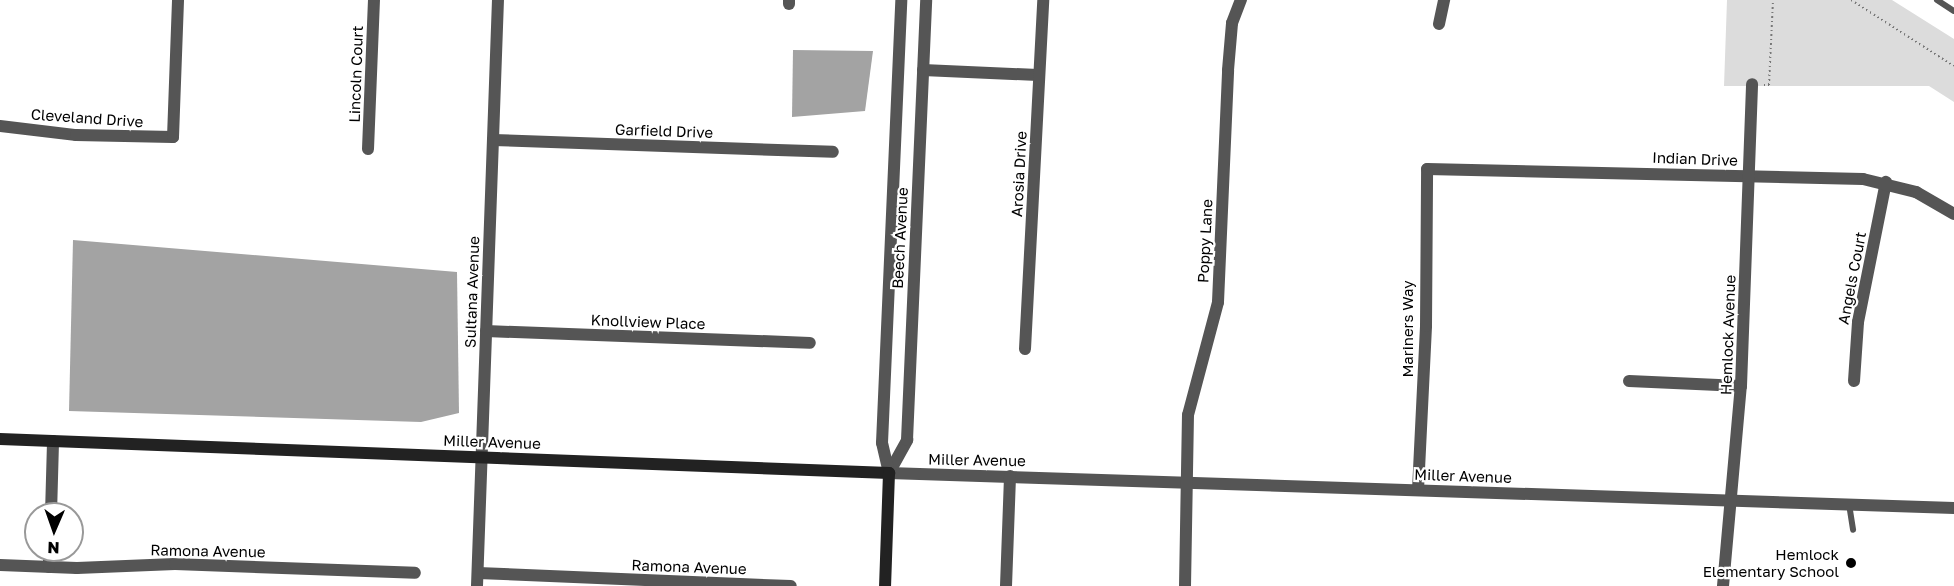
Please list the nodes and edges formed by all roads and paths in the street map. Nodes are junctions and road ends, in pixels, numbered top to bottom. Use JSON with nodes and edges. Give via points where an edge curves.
{"nodes":[{"id":1,"x":178,"y":0,"type":"edge"},
{"id":2,"x":374,"y":0,"type":"edge"},
{"id":3,"x":498,"y":0,"type":"edge"},
{"id":4,"x":901,"y":0,"type":"edge"},
{"id":5,"x":926,"y":0,"type":"edge"},
{"id":6,"x":1043,"y":0,"type":"edge"},
{"id":7,"x":1241,"y":0,"type":"edge"},
{"id":8,"x":1444,"y":0,"type":"edge"},
{"id":9,"x":1773,"y":0,"type":"edge"},
{"id":10,"x":1851,"y":0,"type":"edge"},
{"id":11,"x":1937,"y":0,"type":"edge"},
{"id":12,"x":1954,"y":11,"type":"edge"},
{"id":13,"x":1439,"y":24,"type":"dead end"},
{"id":14,"x":1954,"y":66,"type":"edge"},
{"id":15,"x":923,"y":70,"type":"junction"},
{"id":16,"x":1038,"y":75,"type":"junction"},
{"id":17,"x":1752,"y":84,"type":"joint"},
{"id":18,"x":0,"y":126,"type":"edge"},
{"id":19,"x":493,"y":140,"type":"junction"},
{"id":20,"x":368,"y":149,"type":"dead end"},
{"id":21,"x":833,"y":152,"type":"dead end"},
{"id":22,"x":1427,"y":169,"type":"joint"},
{"id":23,"x":1749,"y":175,"type":"junction"},
{"id":24,"x":1886,"y":182,"type":"junction"},
{"id":25,"x":1954,"y":214,"type":"edge"},
{"id":26,"x":486,"y":331,"type":"junction"},
{"id":27,"x":810,"y":343,"type":"dead end"},
{"id":28,"x":1025,"y":349,"type":"dead end"},
{"id":29,"x":1629,"y":381,"type":"dead end"},
{"id":30,"x":1854,"y":381,"type":"dead end"},
{"id":31,"x":1741,"y":386,"type":"junction"},
{"id":32,"x":0,"y":439,"type":"edge"},
{"id":33,"x":53,"y":441,"type":"junction"},
{"id":34,"x":482,"y":456,"type":"junction"},
{"id":35,"x":889,"y":473,"type":"junction"},
{"id":36,"x":1010,"y":476,"type":"junction"},
{"id":37,"x":1186,"y":481,"type":"junction"},
{"id":38,"x":1418,"y":490,"type":"junction"},
{"id":39,"x":1729,"y":500,"type":"junction"},
{"id":40,"x":51,"y":502,"type":"edge"},
{"id":41,"x":1849,"y":504,"type":"junction"},
{"id":42,"x":1954,"y":508,"type":"edge"},
{"id":43,"x":1853,"y":530,"type":"dead end"},
{"id":44,"x":49,"y":562,"type":"edge"},
{"id":45,"x":0,"y":565,"type":"edge"},
{"id":46,"x":49,"y":567,"type":"junction"},
{"id":47,"x":415,"y":573,"type":"dead end"},
{"id":48,"x":478,"y":573,"type":"junction"},
{"id":49,"x":477,"y":586,"type":"edge"},
{"id":50,"x":791,"y":586,"type":"edge"},
{"id":51,"x":885,"y":586,"type":"edge"},
{"id":52,"x":1006,"y":586,"type":"edge"},
{"id":53,"x":1185,"y":586,"type":"edge"},
{"id":54,"x":1723,"y":586,"type":"edge"}],
"edges":[{"from":1,"to":18,"type":"street","name":"Cleveland Drive","via":[[173,137],[76,135]]},
{"from":2,"to":20,"type":"street","name":"Lincoln Court"},
{"from":3,"to":19,"type":"street","name":"Sultana Avenue"},
{"from":4,"to":35,"type":"street","name":"Beech Avenue","via":[[882,443]]},
{"from":5,"to":15,"type":"street","name":"Beech Avenue"},
{"from":6,"to":16,"type":"street","name":"Arosia Drive"},
{"from":7,"to":37,"type":"street","name":"Poppy Lane","via":[[1233,23],[1228,70],[1218,302],[1188,415]]},
{"from":8,"to":13,"type":"street"},
{"from":9,"to":17,"type":"path","via":[[1769,85]]},
{"from":10,"to":14,"type":"path"},
{"from":11,"to":12,"type":"lane"},
{"from":15,"to":16,"type":"street"},
{"from":15,"to":35,"type":"street","name":"Beech Avenue","via":[[907,440]]},
{"from":16,"to":28,"type":"street","name":"Arosia Drive"},
{"from":17,"to":23,"type":"street","name":"Hemlock Avenue"},
{"from":19,"to":21,"type":"street","name":"Garfield Drive"},
{"from":19,"to":26,"type":"street","name":"Sultana Avenue"},
{"from":22,"to":23,"type":"street","name":"Indian Drive"},
{"from":22,"to":38,"type":"street","name":"Mariners Way","via":[[1426,326]]},
{"from":23,"to":24,"type":"street","name":"Indian Drive"},
{"from":23,"to":31,"type":"street","name":"Hemlock Avenue"},
{"from":24,"to":25,"type":"street","name":"Indian Drive","via":[[1916,192]]},
{"from":24,"to":30,"type":"street","name":"Angels Court","via":[[1858,322]]},
{"from":26,"to":27,"type":"street","name":"Knollview Place"},
{"from":26,"to":34,"type":"street","name":"Sultana Avenue"},
{"from":29,"to":31,"type":"street"},
{"from":31,"to":39,"type":"street","name":"Hemlock Avenue"},
{"from":32,"to":33,"type":"street","name":"Miller Avenue"},
{"from":33,"to":34,"type":"street","name":"Miller Avenue"},
{"from":33,"to":40,"type":"street"},
{"from":34,"to":35,"type":"street","name":"Miller Avenue"},
{"from":34,"to":48,"type":"street","name":"Sultana Avenue"},
{"from":35,"to":36,"type":"street","name":"Miller Avenue"},
{"from":35,"to":51,"type":"street","name":"Beech Avenue"},
{"from":36,"to":37,"type":"street","name":"Miller Avenue"},
{"from":36,"to":52,"type":"street"},
{"from":37,"to":38,"type":"street","name":"Miller Avenue"},
{"from":37,"to":53,"type":"street","name":"Poppy Lane"},
{"from":38,"to":39,"type":"street","name":"Miller Avenue"},
{"from":39,"to":41,"type":"street","name":"Miller Avenue"},
{"from":39,"to":54,"type":"street","name":"Hemlock Avenue"},
{"from":41,"to":42,"type":"street","name":"Miller Avenue"},
{"from":41,"to":43,"type":"lane"},
{"from":44,"to":46,"type":"street"},
{"from":45,"to":46,"type":"street","name":"Ramona Avenue"},
{"from":46,"to":47,"type":"street","name":"Ramona Avenue","via":[[175,564]]},
{"from":48,"to":49,"type":"street","name":"Sultana Avenue"},
{"from":48,"to":50,"type":"street","name":"Ramona Avenue"}]}
